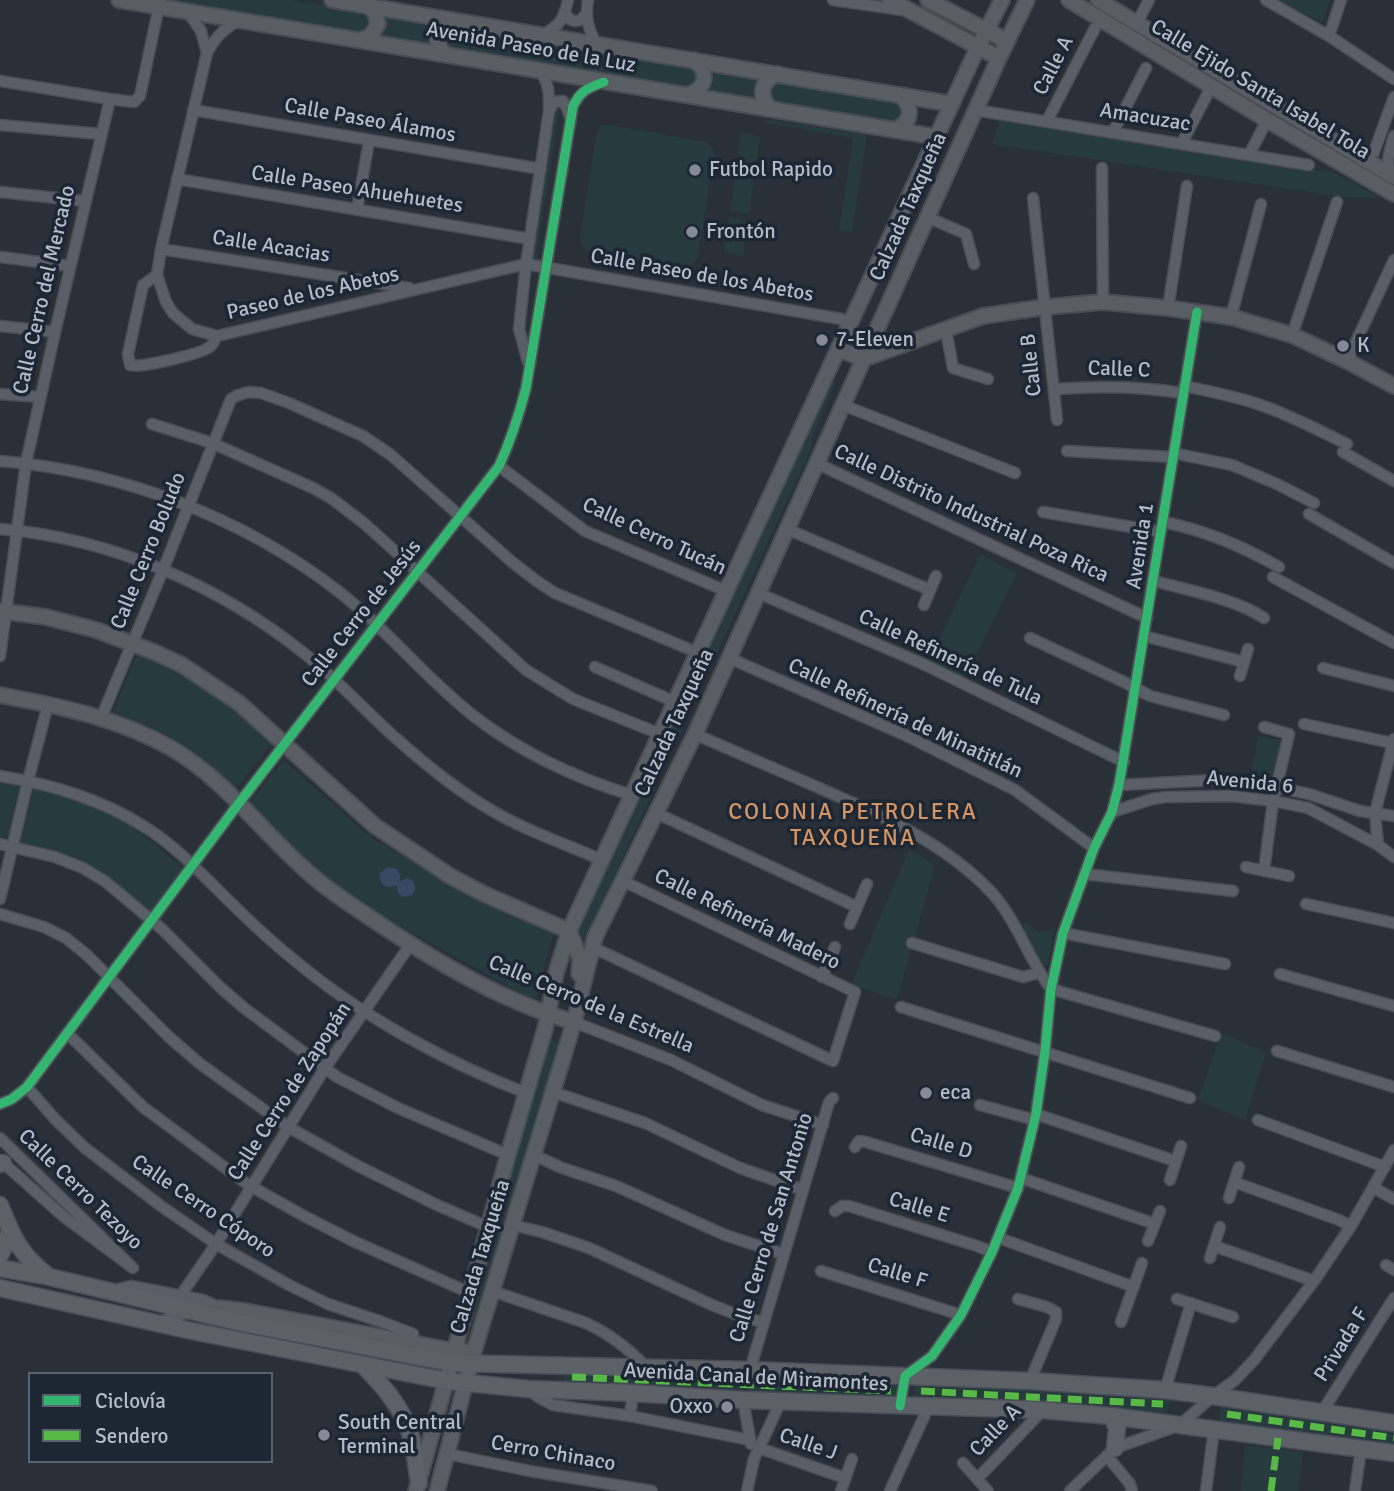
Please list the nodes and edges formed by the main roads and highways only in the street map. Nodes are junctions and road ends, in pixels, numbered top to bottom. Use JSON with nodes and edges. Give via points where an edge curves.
{"nodes":[{"id":1,"x":0,"y":1205,"type":"edge"},
{"id":2,"x":10,"y":1228,"type":"junction"},
{"id":3,"x":0,"y":1255,"type":"edge"},
{"id":4,"x":0,"y":1268,"type":"edge"},
{"id":5,"x":50,"y":1278,"type":"junction"},
{"id":6,"x":0,"y":1288,"type":"edge"},
{"id":7,"x":363,"y":1365,"type":"junction"},
{"id":8,"x":1111,"y":1416,"type":"junction"},
{"id":9,"x":1394,"y":1423,"type":"edge"},
{"id":10,"x":1111,"y":1452,"type":"road end"},
{"id":11,"x":1394,"y":1453,"type":"edge"},
{"id":12,"x":417,"y":1487,"type":"edge"}],
"edges":[{"from":1,"to":2,"type":"main road"},
{"from":2,"to":3,"type":"main road"},
{"from":2,"to":5,"type":"main road","via":[[21,1251]]},
{"from":4,"to":5,"type":"main road","name":"Avenida Canal de Miramontes"},
{"from":5,"to":9,"type":"main road","name":"Avenida Canal de Miramontes","via":[[183,1303],[242,1323],[452,1357],[1165,1390]]},
{"from":6,"to":7,"type":"main road","name":"Avenida Canal de Miramontes"},
{"from":7,"to":8,"type":"main road","name":"Avenida Canal de Miramontes","via":[[447,1381],[528,1389]]},
{"from":7,"to":12,"type":"main road","via":[[401,1410],[411,1436]]},
{"from":8,"to":10,"type":"main road","via":[[1117,1428]]},
{"from":8,"to":11,"type":"main road","name":"Avenida Canal de Miramontes"}]}
